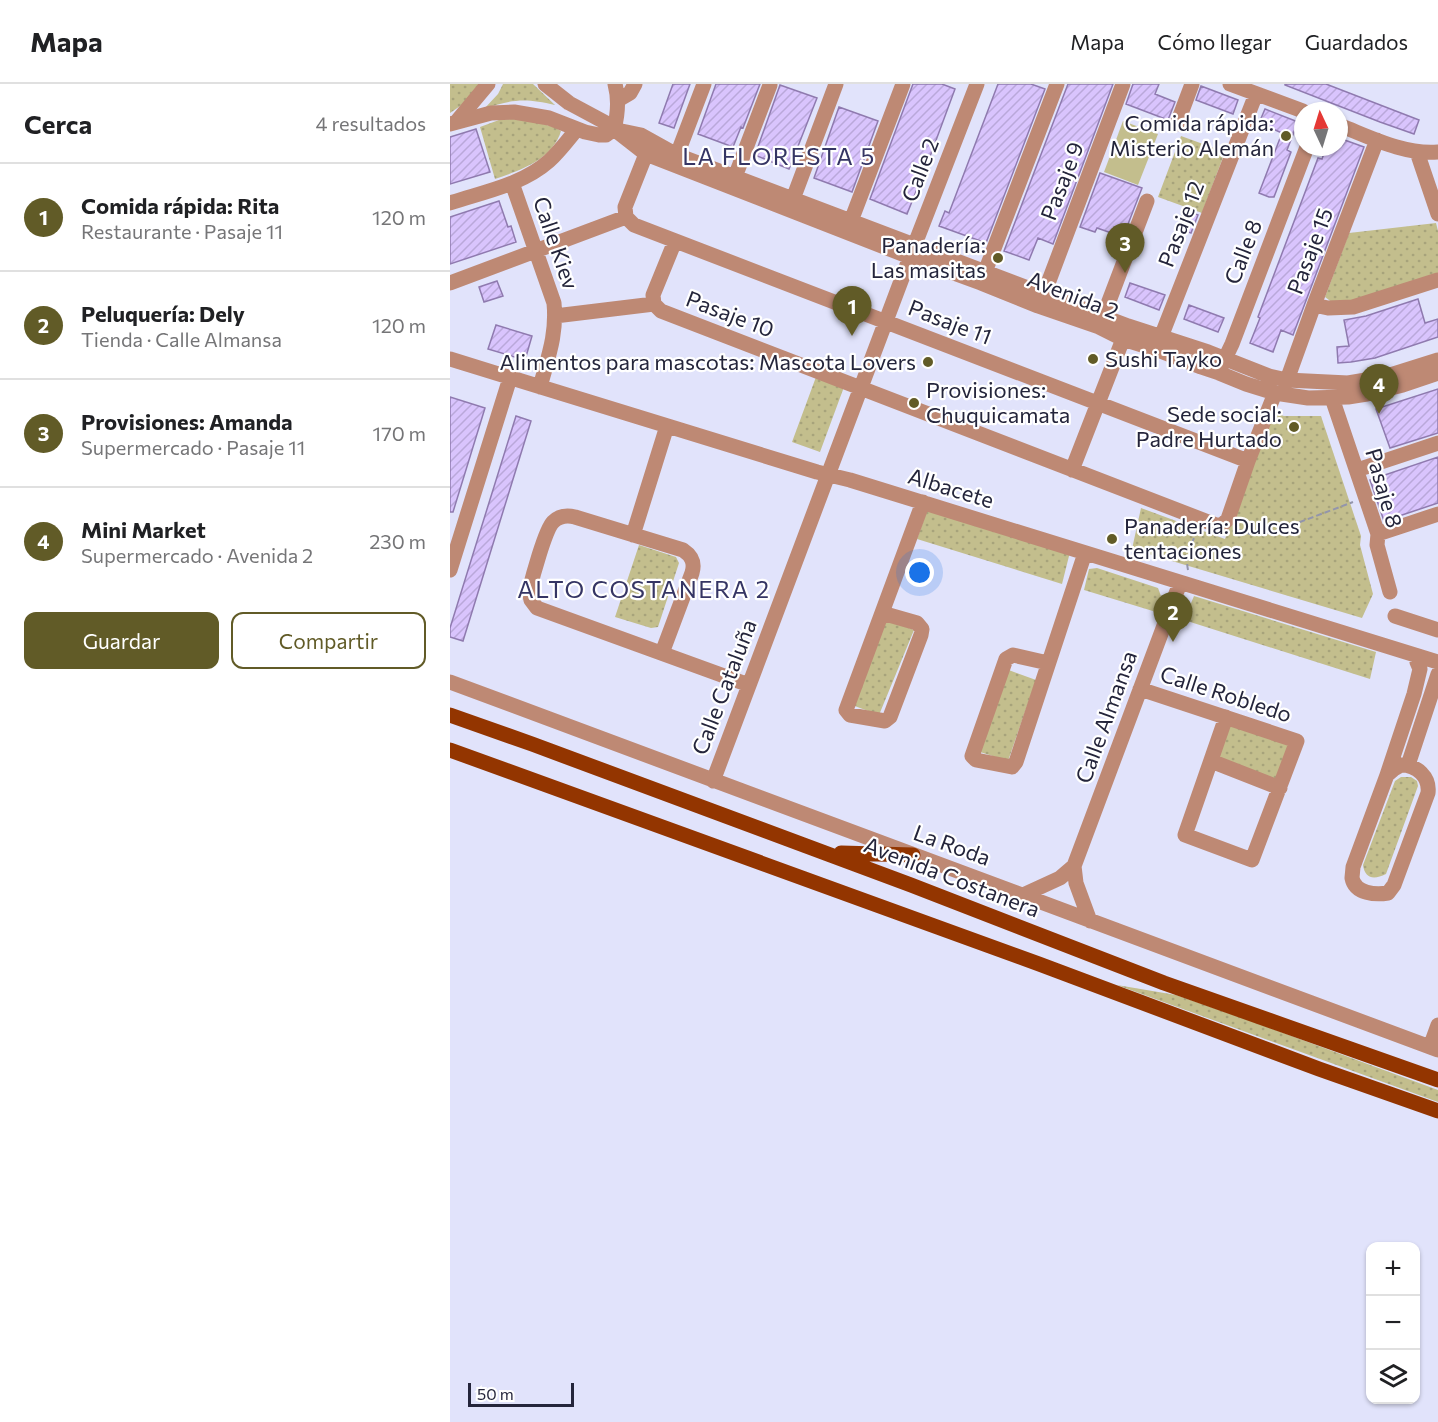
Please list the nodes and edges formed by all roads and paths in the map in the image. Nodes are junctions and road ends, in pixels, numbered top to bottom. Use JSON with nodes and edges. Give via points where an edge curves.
{"nodes":[{"id":1,"x":488,"y":84,"type":"edge"},
{"id":2,"x":545,"y":84,"type":"edge"},
{"id":3,"x":615,"y":84,"type":"edge"},
{"id":4,"x":635,"y":84,"type":"edge"},
{"id":5,"x":704,"y":84,"type":"edge"},
{"id":6,"x":836,"y":84,"type":"edge"},
{"id":7,"x":903,"y":84,"type":"edge"},
{"id":8,"x":977,"y":84,"type":"edge"},
{"id":9,"x":1057,"y":84,"type":"edge"},
{"id":10,"x":1123,"y":84,"type":"edge"},
{"id":11,"x":1192,"y":84,"type":"edge"},
{"id":12,"x":1230,"y":84,"type":"edge"},
{"id":13,"x":770,"y":85,"type":"edge"},
{"id":14,"x":1256,"y":94,"type":"junction"},
{"id":15,"x":618,"y":100,"type":"junction"},
{"id":16,"x":1294,"y":108,"type":"edge"},
{"id":17,"x":453,"y":123,"type":"edge"},
{"id":18,"x":1177,"y":124,"type":"dead end"},
{"id":19,"x":577,"y":129,"type":"junction"},
{"id":20,"x":614,"y":129,"type":"junction"},
{"id":21,"x":1348,"y":129,"type":"edge"},
{"id":22,"x":1377,"y":140,"type":"junction"},
{"id":23,"x":1417,"y":152,"type":"junction"},
{"id":24,"x":1438,"y":152,"type":"edge"},
{"id":25,"x":646,"y":154,"type":"junction"},
{"id":26,"x":677,"y":155,"type":"junction"},
{"id":27,"x":1304,"y":156,"type":"edge"},
{"id":28,"x":735,"y":177,"type":"junction"},
{"id":29,"x":512,"y":183,"type":"junction"},
{"id":30,"x":793,"y":199,"type":"junction"},
{"id":31,"x":1147,"y":201,"type":"dead end"},
{"id":32,"x":450,"y":203,"type":"edge"},
{"id":33,"x":1438,"y":214,"type":"edge"},
{"id":34,"x":626,"y":217,"type":"junction"},
{"id":35,"x":851,"y":221,"type":"junction"},
{"id":36,"x":675,"y":241,"type":"junction"},
{"id":37,"x":913,"y":251,"type":"junction"},
{"id":38,"x":537,"y":252,"type":"junction"},
{"id":39,"x":985,"y":272,"type":"junction"},
{"id":40,"x":1438,"y":280,"type":"edge"},
{"id":41,"x":450,"y":283,"type":"edge"},
{"id":42,"x":1044,"y":294,"type":"junction"},
{"id":43,"x":654,"y":304,"type":"junction"},
{"id":44,"x":1314,"y":305,"type":"junction"},
{"id":45,"x":555,"y":316,"type":"junction"},
{"id":46,"x":1103,"y":316,"type":"junction"},
{"id":47,"x":886,"y":322,"type":"junction"},
{"id":48,"x":1161,"y":337,"type":"junction"},
{"id":49,"x":1123,"y":339,"type":"junction"},
{"id":50,"x":450,"y":359,"type":"edge"},
{"id":51,"x":1438,"y":360,"type":"edge"},
{"id":52,"x":1222,"y":366,"type":"junction"},
{"id":53,"x":1438,"y":373,"type":"edge"},
{"id":54,"x":510,"y":378,"type":"junction"},
{"id":55,"x":1287,"y":380,"type":"junction"},
{"id":56,"x":540,"y":387,"type":"junction"},
{"id":57,"x":861,"y":388,"type":"junction"},
{"id":58,"x":1275,"y":393,"type":"junction"},
{"id":59,"x":1332,"y":398,"type":"junction"},
{"id":60,"x":1098,"y":403,"type":"junction"},
{"id":61,"x":667,"y":426,"type":"junction"},
{"id":62,"x":1438,"y":443,"type":"edge"},
{"id":63,"x":1248,"y":461,"type":"junction"},
{"id":64,"x":1072,"y":470,"type":"junction"},
{"id":65,"x":1357,"y":470,"type":"junction"},
{"id":66,"x":828,"y":475,"type":"junction"},
{"id":67,"x":1366,"y":498,"type":"junction"},
{"id":68,"x":923,"y":502,"type":"junction"},
{"id":69,"x":1438,"y":514,"type":"edge"},
{"id":70,"x":1201,"y":520,"type":"junction"},
{"id":71,"x":1222,"y":525,"type":"junction"},
{"id":72,"x":1378,"y":534,"type":"junction"},
{"id":73,"x":633,"y":535,"type":"junction"},
{"id":74,"x":1085,"y":553,"type":"junction"},
{"id":75,"x":450,"y":570,"type":"edge"},
{"id":76,"x":1183,"y":584,"type":"junction"},
{"id":77,"x":1390,"y":592,"type":"dead end"},
{"id":78,"x":882,"y":613,"type":"junction"},
{"id":79,"x":1395,"y":616,"type":"dead end"},
{"id":80,"x":1438,"y":630,"type":"edge"},
{"id":81,"x":662,"y":653,"type":"junction"},
{"id":82,"x":1416,"y":656,"type":"junction"},
{"id":83,"x":1438,"y":662,"type":"edge"},
{"id":84,"x":1048,"y":663,"type":"junction"},
{"id":85,"x":1438,"y":675,"type":"edge"},
{"id":86,"x":450,"y":682,"type":"edge"},
{"id":87,"x":749,"y":685,"type":"junction"},
{"id":88,"x":1140,"y":689,"type":"junction"},
{"id":89,"x":450,"y":715,"type":"edge"},
{"id":90,"x":1226,"y":717,"type":"junction"},
{"id":91,"x":450,"y":750,"type":"edge"},
{"id":92,"x":1211,"y":761,"type":"junction"},
{"id":93,"x":1408,"y":765,"type":"junction"},
{"id":94,"x":1387,"y":775,"type":"junction"},
{"id":95,"x":713,"y":781,"type":"junction"},
{"id":96,"x":1280,"y":788,"type":"junction"},
{"id":97,"x":825,"y":853,"type":"junction"},
{"id":98,"x":913,"y":855,"type":"junction"},
{"id":99,"x":1074,"y":866,"type":"junction"},
{"id":100,"x":1023,"y":895,"type":"junction"},
{"id":101,"x":1090,"y":921,"type":"junction"},
{"id":102,"x":1438,"y":1024,"type":"edge"},
{"id":103,"x":1434,"y":1048,"type":"edge"},
{"id":104,"x":1438,"y":1080,"type":"edge"},
{"id":105,"x":1438,"y":1111,"type":"edge"}],
"edges":[{"from":1,"to":17,"type":"street"},
{"from":2,"to":20,"type":"street"},
{"from":3,"to":15,"type":"street"},
{"from":4,"to":15,"type":"street","via":[[630,93]]},
{"from":5,"to":26,"type":"street"},
{"from":6,"to":30,"type":"street"},
{"from":7,"to":35,"type":"street"},
{"from":8,"to":37,"type":"street","name":"Calle 2"},
{"from":9,"to":39,"type":"street"},
{"from":10,"to":42,"type":"street","name":"Pasaje 9"},
{"from":11,"to":18,"type":"street"},
{"from":12,"to":14,"type":"street"},
{"from":13,"to":28,"type":"street"},
{"from":14,"to":16,"type":"street"},
{"from":14,"to":48,"type":"street","name":"Pasaje 12"},
{"from":15,"to":20,"type":"street"},
{"from":17,"to":19,"type":"street","via":[[491,112],[514,112],[549,118]]},
{"from":19,"to":20,"type":"street","via":[[606,135]]},
{"from":19,"to":29,"type":"street","via":[[548,162]]},
{"from":20,"to":25,"type":"street","name":"Avenida 2"},
{"from":20,"to":26,"type":"street","name":"Avenida 2","via":[[641,135]]},
{"from":21,"to":22,"type":"street"},
{"from":22,"to":23,"type":"street"},
{"from":22,"to":44,"type":"street","name":"Pasaje 15"},
{"from":23,"to":24,"type":"street"},
{"from":23,"to":33,"type":"street"},
{"from":25,"to":34,"type":"street","via":[[626,203]]},
{"from":25,"to":37,"type":"street","name":"Avenida 2"},
{"from":26,"to":28,"type":"street","name":"Avenida 2"},
{"from":27,"to":52,"type":"street","name":"Calle 8"},
{"from":28,"to":30,"type":"street","name":"Avenida 2"},
{"from":29,"to":32,"type":"street"},
{"from":29,"to":38,"type":"street","name":"Calle Kiev"},
{"from":30,"to":35,"type":"street","name":"Avenida 2"},
{"from":31,"to":46,"type":"street"},
{"from":34,"to":36,"type":"street","name":"Pasaje 11","via":[[634,225]]},
{"from":34,"to":38,"type":"street"},
{"from":35,"to":37,"type":"street","name":"Avenida 2"},
{"from":36,"to":43,"type":"street","via":[[653,295]]},
{"from":36,"to":47,"type":"street","name":"Pasaje 11"},
{"from":37,"to":39,"type":"street","name":"Avenida 2"},
{"from":37,"to":47,"type":"street","name":"Calle 2"},
{"from":37,"to":49,"type":"street","name":"Avenida 2","via":[[981,283]]},
{"from":38,"to":41,"type":"street"},
{"from":38,"to":45,"type":"street","name":"Calle Kiev"},
{"from":39,"to":42,"type":"street","name":"Avenida 2"},
{"from":40,"to":44,"type":"street","via":[[1353,307]]},
{"from":42,"to":46,"type":"street","name":"Avenida 2"},
{"from":43,"to":45,"type":"street","name":"Pasaje 10"},
{"from":43,"to":57,"type":"street","name":"Pasaje 10","via":[[661,311]]},
{"from":44,"to":55,"type":"street","name":"Pasaje 15"},
{"from":45,"to":56,"type":"street","name":"Calle Kiev","via":[[554,336]]},
{"from":46,"to":48,"type":"street","name":"Avenida 2"},
{"from":47,"to":57,"type":"street","name":"Calle 2"},
{"from":47,"to":60,"type":"street","name":"Pasaje 11"},
{"from":48,"to":52,"type":"street","name":"Avenida 2"},
{"from":49,"to":52,"type":"street","name":"Avenida 2"},
{"from":49,"to":60,"type":"street"},
{"from":50,"to":54,"type":"street","name":"Albacete"},
{"from":51,"to":55,"type":"street","name":"Avenida 2","via":[[1366,381]]},
{"from":52,"to":55,"type":"street","name":"Avenida 2"},
{"from":52,"to":58,"type":"street","name":"Avenida 2","via":[[1246,384]]},
{"from":53,"to":59,"type":"street","name":"Avenida 2","via":[[1385,390]]},
{"from":54,"to":56,"type":"street","name":"Albacete"},
{"from":54,"to":75,"type":"street"},
{"from":56,"to":61,"type":"street","name":"Albacete"},
{"from":57,"to":64,"type":"street","name":"Pasaje 10"},
{"from":57,"to":66,"type":"street","name":"Calle 2"},
{"from":58,"to":59,"type":"street","name":"Avenida 2"},
{"from":58,"to":63,"type":"street"},
{"from":59,"to":65,"type":"street","name":"Pasaje 8"},
{"from":60,"to":63,"type":"street","name":"Pasaje 11"},
{"from":60,"to":64,"type":"street"},
{"from":61,"to":66,"type":"street","name":"Albacete"},
{"from":61,"to":73,"type":"street"},
{"from":62,"to":65,"type":"street"},
{"from":63,"to":71,"type":"street","via":[[1228,519]]},
{"from":64,"to":70,"type":"street","name":"Pasaje 10"},
{"from":65,"to":67,"type":"street","name":"Pasaje 8"},
{"from":66,"to":68,"type":"street","name":"Albacete"},
{"from":66,"to":87,"type":"street","name":"Calle Cataluña"},
{"from":67,"to":71,"type":"path","via":[[1271,533],[1250,534]]},
{"from":67,"to":72,"type":"street","name":"Pasaje 8"},
{"from":68,"to":74,"type":"street","name":"Albacete"},
{"from":68,"to":78,"type":"street"},
{"from":69,"to":72,"type":"street"},
{"from":70,"to":71,"type":"street","name":"Pasaje 10"},
{"from":70,"to":76,"type":"path","via":[[1187,554],[1188,571]]},
{"from":72,"to":77,"type":"street","name":"Pasaje 8","via":[[1377,545]]},
{"from":73,"to":81,"type":"street","via":[[683,550],[694,564]]},
{"from":73,"to":81,"type":"street","via":[[575,517],[564,516],[554,521],[530,586],[531,600],[542,610]]},
{"from":74,"to":76,"type":"street","name":"Albacete"},
{"from":74,"to":84,"type":"street"},
{"from":76,"to":82,"type":"street","name":"Albacete"},
{"from":76,"to":88,"type":"street","name":"Calle Almansa"},
{"from":78,"to":78,"type":"street","via":[[846,710],[885,721],[890,717],[922,629],[917,623]]},
{"from":79,"to":80,"type":"street"},
{"from":81,"to":87,"type":"street"},
{"from":82,"to":83,"type":"street","name":"Albacete"},
{"from":82,"to":94,"type":"street","via":[[1420,669],[1414,694]]},
{"from":84,"to":84,"type":"street","via":[[1013,654],[1006,659],[972,756],[975,760],[1012,767],[1016,762]]},
{"from":85,"to":93,"type":"street"},
{"from":86,"to":95,"type":"street","name":"La Roda"},
{"from":87,"to":95,"type":"street","name":"Calle Cataluña"},
{"from":88,"to":90,"type":"street","name":"Calle Robledo"},
{"from":88,"to":99,"type":"street","name":"Calle Almansa"},
{"from":89,"to":97,"type":"main road","name":"Avenida Costanera"},
{"from":90,"to":92,"type":"street"},
{"from":90,"to":96,"type":"street","name":"Calle Robledo","via":[[1297,741]]},
{"from":91,"to":105,"type":"main road"},
{"from":92,"to":96,"type":"street"},
{"from":92,"to":96,"type":"street","via":[[1185,835],[1252,860]]},
{"from":93,"to":94,"type":"street","via":[[1401,765]]},
{"from":93,"to":94,"type":"street","via":[[1423,774],[1428,793],[1394,885],[1388,892],[1371,894],[1355,885],[1353,867]]},
{"from":95,"to":98,"type":"street","name":"La Roda"},
{"from":97,"to":98,"type":"main road"},
{"from":97,"to":104,"type":"main road","name":"Avenida Costanera","via":[[1164,983]]},
{"from":98,"to":100,"type":"street","name":"La Roda"},
{"from":99,"to":100,"type":"street","via":[[1060,878]]},
{"from":99,"to":101,"type":"street"},
{"from":100,"to":101,"type":"street","name":"La Roda"},
{"from":101,"to":103,"type":"street","name":"La Roda"},
{"from":102,"to":103,"type":"street"}]}
